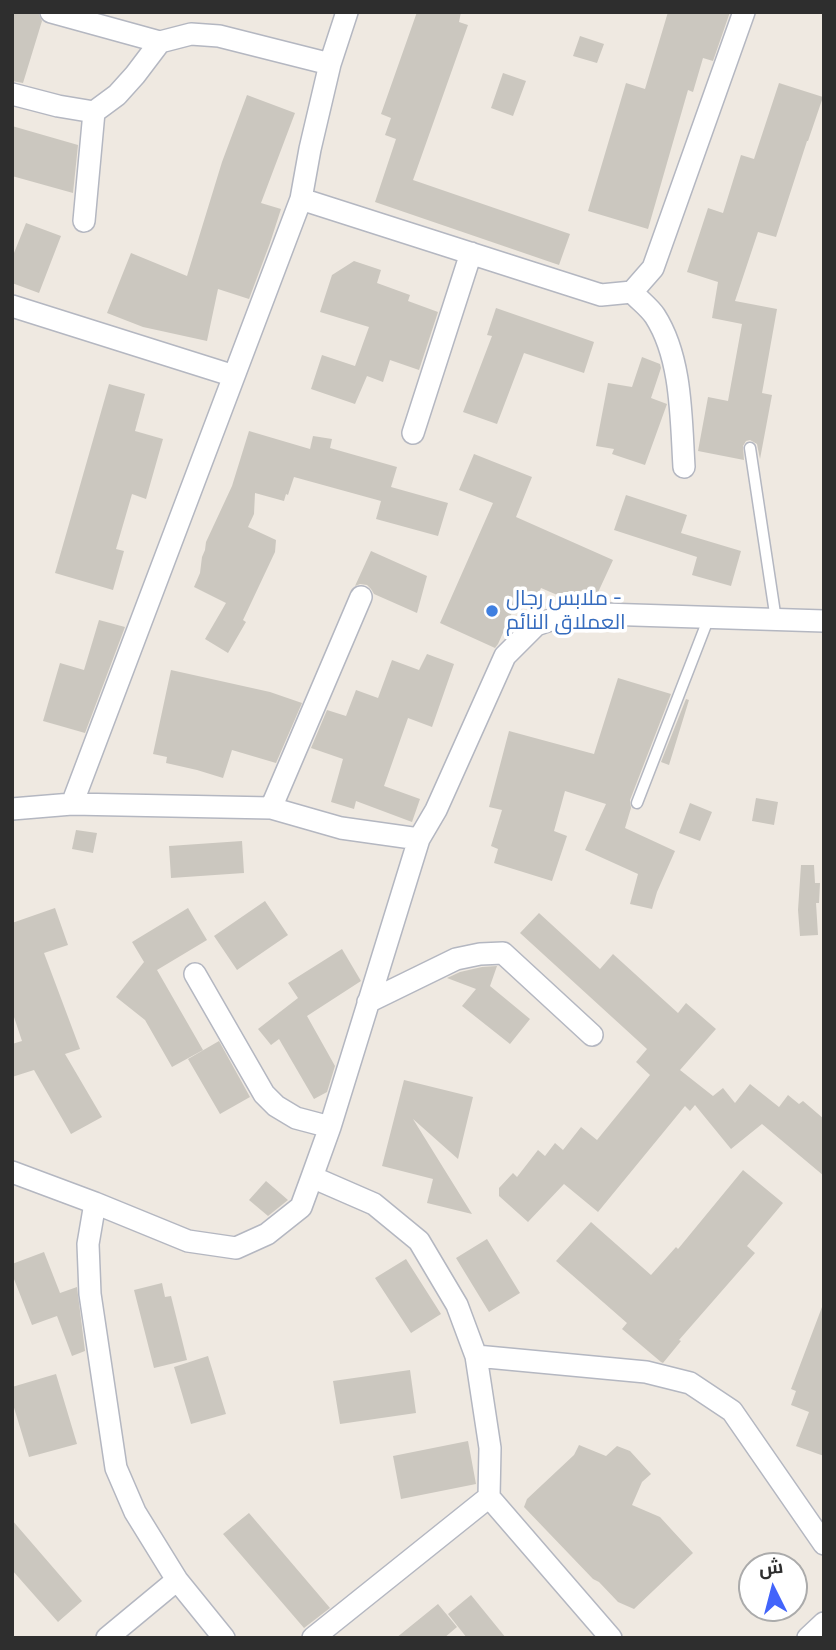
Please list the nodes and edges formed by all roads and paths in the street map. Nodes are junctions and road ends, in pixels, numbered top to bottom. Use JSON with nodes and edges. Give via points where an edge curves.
{"nodes":[{"id":1,"x":51,"y":12,"type":"edge"},
{"id":2,"x":347,"y":12,"type":"edge"},
{"id":3,"x":744,"y":12,"type":"edge"},
{"id":4,"x":160,"y":42,"type":"junction"},
{"id":5,"x":330,"y":64,"type":"junction"},
{"id":6,"x":12,"y":94,"type":"edge"},
{"id":7,"x":94,"y":112,"type":"junction"},
{"id":8,"x":301,"y":199,"type":"junction"},
{"id":9,"x":85,"y":221,"type":"dead end"},
{"id":10,"x":471,"y":253,"type":"junction"},
{"id":11,"x":632,"y":292,"type":"junction"},
{"id":12,"x":12,"y":306,"type":"edge"},
{"id":13,"x":234,"y":376,"type":"junction"},
{"id":14,"x":414,"y":433,"type":"dead end"},
{"id":15,"x":750,"y":448,"type":"dead end"},
{"id":16,"x":684,"y":467,"type":"dead end"},
{"id":17,"x":361,"y":597,"type":"dead end"},
{"id":18,"x":709,"y":617,"type":"junction"},
{"id":19,"x":776,"y":620,"type":"junction"},
{"id":20,"x":824,"y":621,"type":"edge"},
{"id":21,"x":638,"y":803,"type":"dead end"},
{"id":22,"x":72,"y":804,"type":"junction"},
{"id":23,"x":271,"y":807,"type":"junction"},
{"id":24,"x":12,"y":809,"type":"edge"},
{"id":25,"x":419,"y":839,"type":"junction"},
{"id":26,"x":195,"y":974,"type":"dead end"},
{"id":27,"x":368,"y":1002,"type":"junction"},
{"id":28,"x":592,"y":1035,"type":"dead end"},
{"id":29,"x":330,"y":1127,"type":"junction"},
{"id":30,"x":12,"y":1172,"type":"edge"},
{"id":31,"x":312,"y":1177,"type":"junction"},
{"id":32,"x":95,"y":1203,"type":"junction"},
{"id":33,"x":476,"y":1356,"type":"junction"},
{"id":34,"x":489,"y":1497,"type":"junction"},
{"id":35,"x":824,"y":1544,"type":"edge"},
{"id":36,"x":177,"y":1580,"type":"junction"},
{"id":37,"x":824,"y":1623,"type":"edge"},
{"id":38,"x":122,"y":1633,"type":"edge"},
{"id":39,"x":224,"y":1638,"type":"edge"},
{"id":40,"x":313,"y":1638,"type":"edge"},
{"id":41,"x":611,"y":1638,"type":"edge"},
{"id":42,"x":808,"y":1638,"type":"edge"}],
"edges":[{"from":1,"to":4,"type":"street"},
{"from":2,"to":5,"type":"street"},
{"from":3,"to":11,"type":"street","via":[[653,268]]},
{"from":4,"to":5,"type":"street","via":[[191,34],[219,36]]},
{"from":4,"to":7,"type":"street","via":[[117,95]]},
{"from":5,"to":8,"type":"street"},
{"from":6,"to":7,"type":"street"},
{"from":7,"to":9,"type":"street"},
{"from":8,"to":10,"type":"street"},
{"from":8,"to":13,"type":"street"},
{"from":10,"to":11,"type":"street","via":[[601,295]]},
{"from":10,"to":14,"type":"street"},
{"from":11,"to":16,"type":"street","via":[[653,314],[668,341],[680,397]]},
{"from":12,"to":13,"type":"street"},
{"from":13,"to":22,"type":"street"},
{"from":15,"to":19,"type":"lane"},
{"from":17,"to":23,"type":"street"},
{"from":18,"to":19,"type":"street"},
{"from":18,"to":21,"type":"lane"},
{"from":18,"to":25,"type":"street","via":[[571,613],[536,625],[505,656]]},
{"from":19,"to":20,"type":"street"},
{"from":22,"to":23,"type":"street"},
{"from":22,"to":24,"type":"street"},
{"from":23,"to":25,"type":"street","via":[[341,828]]},
{"from":25,"to":27,"type":"street"},
{"from":26,"to":29,"type":"street","via":[[264,1094],[296,1118]]},
{"from":27,"to":28,"type":"street","via":[[456,959],[503,953]]},
{"from":27,"to":29,"type":"street"},
{"from":29,"to":31,"type":"street"},
{"from":30,"to":32,"type":"street"},
{"from":31,"to":32,"type":"street","via":[[301,1207],[267,1234],[236,1248],[188,1241]]},
{"from":31,"to":33,"type":"street","via":[[374,1203],[419,1241],[457,1305]]},
{"from":32,"to":36,"type":"street","via":[[88,1244],[90,1294],[116,1468],[135,1512]]},
{"from":33,"to":34,"type":"street","via":[[490,1448]]},
{"from":33,"to":35,"type":"street","via":[[646,1372],[690,1383],[732,1411]]},
{"from":34,"to":40,"type":"street"},
{"from":34,"to":41,"type":"street"},
{"from":36,"to":38,"type":"street"},
{"from":36,"to":39,"type":"street"},
{"from":37,"to":42,"type":"street"}]}
